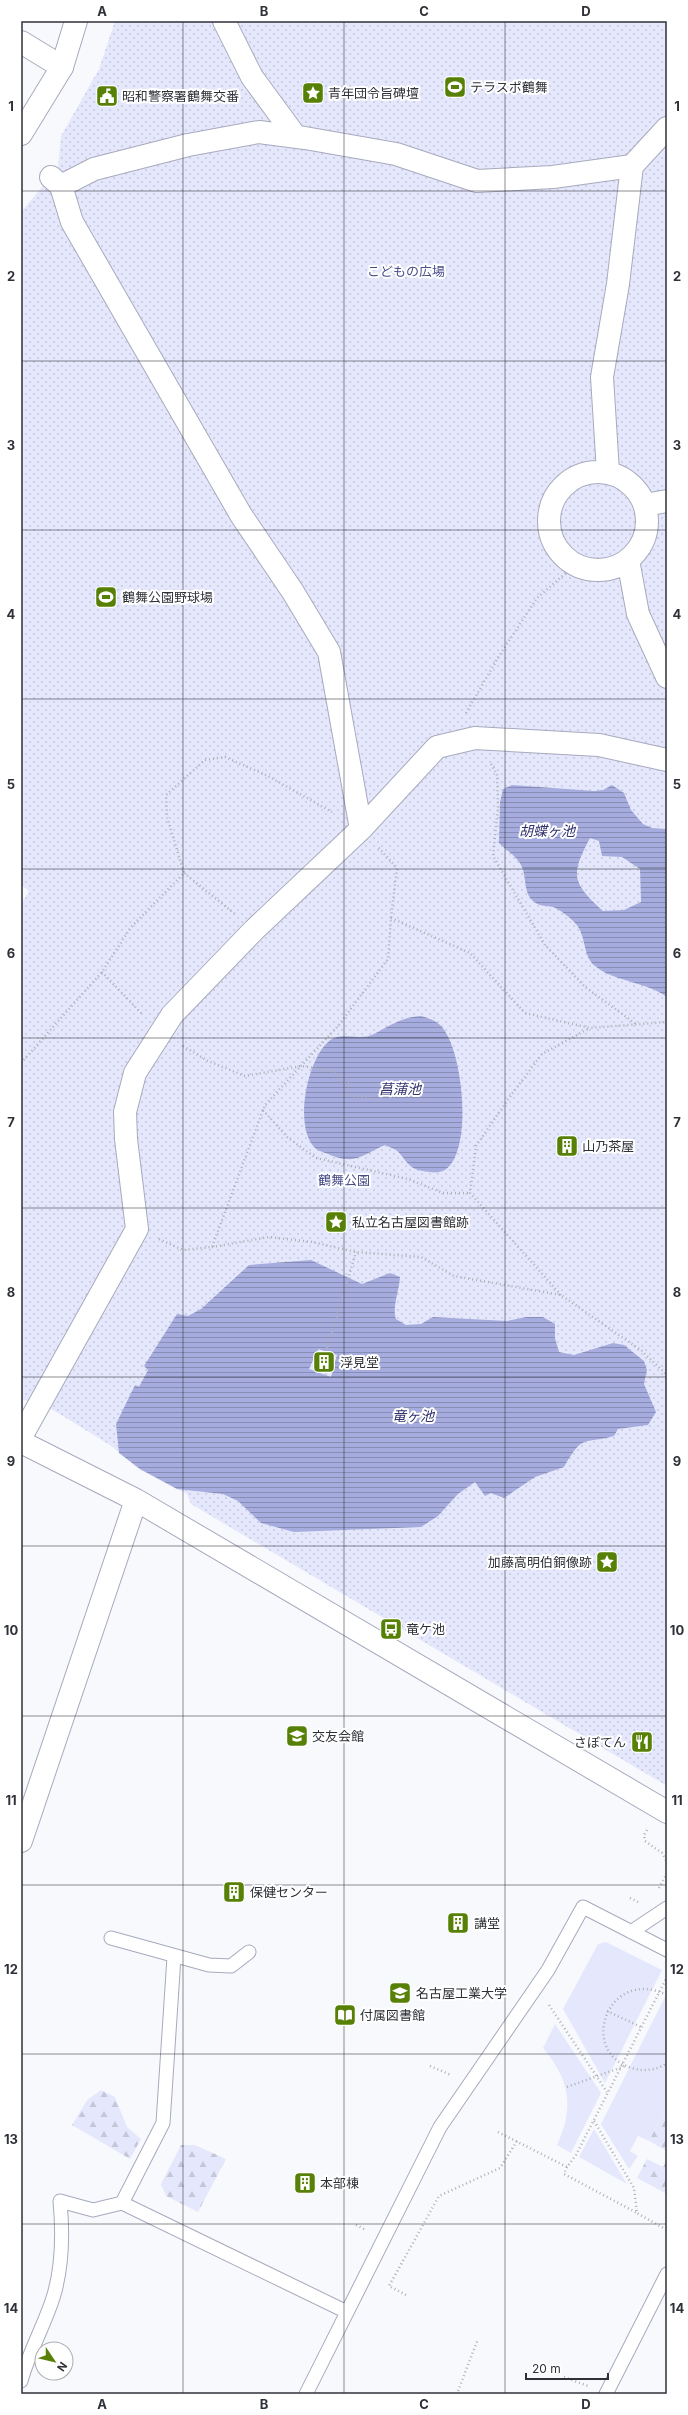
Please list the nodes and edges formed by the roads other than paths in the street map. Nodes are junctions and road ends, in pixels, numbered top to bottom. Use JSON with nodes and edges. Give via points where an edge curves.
{"nodes":[{"id":1,"x":76,"y":21,"type":"edge"},
{"id":2,"x":224,"y":21,"type":"edge"},
{"id":3,"x":21,"y":42,"type":"edge"},
{"id":4,"x":62,"y":67,"type":"junction"},
{"id":5,"x":667,"y":128,"type":"edge"},
{"id":6,"x":21,"y":134,"type":"edge"},
{"id":7,"x":296,"y":137,"type":"junction"},
{"id":8,"x":632,"y":166,"type":"junction"},
{"id":9,"x":608,"y":472,"type":"junction"},
{"id":10,"x":667,"y":501,"type":"edge"},
{"id":11,"x":645,"y":505,"type":"junction"},
{"id":12,"x":628,"y":560,"type":"junction"},
{"id":13,"x":667,"y":677,"type":"edge"},
{"id":14,"x":667,"y":760,"type":"edge"},
{"id":15,"x":361,"y":829,"type":"junction"},
{"id":16,"x":21,"y":1437,"type":"edge"},
{"id":17,"x":21,"y":1442,"type":"edge"},
{"id":18,"x":136,"y":1500,"type":"junction"},
{"id":19,"x":667,"y":1812,"type":"edge"},
{"id":20,"x":21,"y":1841,"type":"edge"},
{"id":21,"x":667,"y":1908,"type":"edge"},
{"id":22,"x":631,"y":1932,"type":"junction"},
{"id":23,"x":111,"y":1938,"type":"dead end"},
{"id":24,"x":667,"y":1950,"type":"edge"},
{"id":25,"x":249,"y":1952,"type":"dead end"},
{"id":26,"x":174,"y":1956,"type":"junction"},
{"id":27,"x":122,"y":2203,"type":"junction"},
{"id":28,"x":667,"y":2274,"type":"edge"},
{"id":29,"x":347,"y":2312,"type":"junction"},
{"id":30,"x":21,"y":2380,"type":"edge"},
{"id":31,"x":608,"y":2393,"type":"edge"},
{"id":32,"x":306,"y":2394,"type":"edge"}],
"edges":[{"from":1,"to":4,"type":"street"},
{"from":2,"to":7,"type":"street","via":[[252,77]]},
{"from":3,"to":4,"type":"street"},
{"from":4,"to":6,"type":"street"},
{"from":5,"to":8,"type":"street"},
{"from":7,"to":8,"type":"street","via":[[396,154],[477,181],[553,177]]},
{"from":7,"to":15,"type":"street","via":[[259,132],[188,145],[94,169],[56,182],[72,222],[241,516],[329,652]]},
{"from":8,"to":9,"type":"street","via":[[618,284],[602,377]]},
{"from":9,"to":11,"type":"street","via":[[620,476],[631,484]]},
{"from":9,"to":12,"type":"street","via":[[592,472],[577,476],[564,485],[554,497],[549,512],[549,528],[554,543],[563,556],[575,565],[602,570],[616,567]]},
{"from":10,"to":11,"type":"street"},
{"from":11,"to":12,"type":"street","via":[[645,535],[638,549]]},
{"from":12,"to":13,"type":"street","via":[[638,614]]},
{"from":14,"to":15,"type":"street","via":[[599,745],[475,738],[437,747]]},
{"from":15,"to":16,"type":"street","via":[[254,930],[172,1015],[135,1074],[125,1112],[137,1229]]},
{"from":17,"to":18,"type":"street"},
{"from":18,"to":19,"type":"street"},
{"from":18,"to":20,"type":"street"},
{"from":21,"to":22,"type":"lane"},
{"from":22,"to":24,"type":"lane"},
{"from":22,"to":29,"type":"lane","via":[[583,1907],[537,1986],[440,2127]]},
{"from":23,"to":26,"type":"lane"},
{"from":25,"to":26,"type":"lane","via":[[231,1966],[209,1965]]},
{"from":26,"to":27,"type":"lane","via":[[163,2123]]},
{"from":27,"to":29,"type":"lane"},
{"from":27,"to":30,"type":"lane","via":[[93,2210],[60,2201],[62,2241],[53,2297]]},
{"from":28,"to":31,"type":"lane"},
{"from":29,"to":32,"type":"lane"}]}
